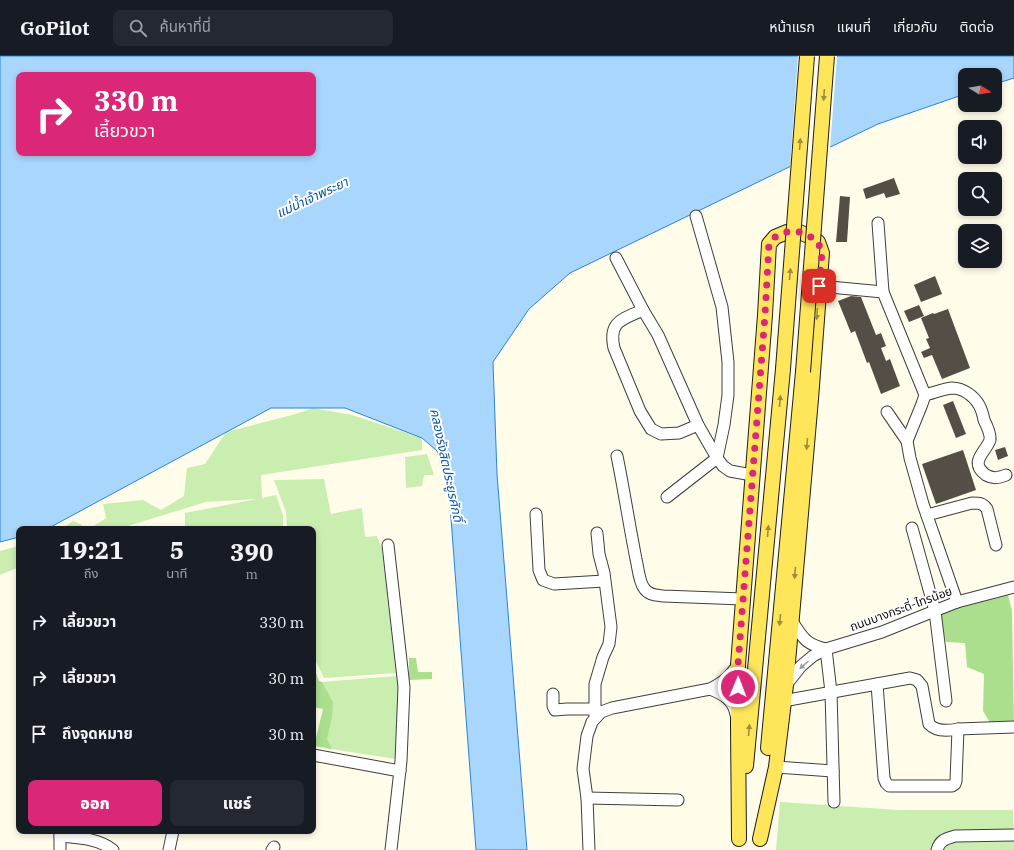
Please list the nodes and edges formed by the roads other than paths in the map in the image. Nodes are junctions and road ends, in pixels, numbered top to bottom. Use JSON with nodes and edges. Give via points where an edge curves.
{"nodes":[{"id":1,"x":807,"y":56,"type":"edge"},
{"id":2,"x":827,"y":56,"type":"edge"},
{"id":3,"x":696,"y":216,"type":"dead end"},
{"id":4,"x":878,"y":223,"type":"dead end"},
{"id":5,"x":616,"y":258,"type":"dead end"},
{"id":6,"x":819,"y":286,"type":"junction"},
{"id":7,"x":883,"y":292,"type":"junction"},
{"id":8,"x":643,"y":310,"type":"junction"},
{"id":9,"x":924,"y":395,"type":"junction"},
{"id":10,"x":887,"y":412,"type":"dead end"},
{"id":11,"x":698,"y":425,"type":"junction"},
{"id":12,"x":907,"y":441,"type":"junction"},
{"id":13,"x":617,"y":456,"type":"dead end"},
{"id":14,"x":717,"y":458,"type":"junction"},
{"id":15,"x":752,"y":475,"type":"junction"},
{"id":16,"x":1006,"y":475,"type":"dead end"},
{"id":17,"x":667,"y":497,"type":"dead end"},
{"id":18,"x":536,"y":514,"type":"dead end"},
{"id":19,"x":927,"y":515,"type":"junction"},
{"id":20,"x":912,"y":528,"type":"dead end"},
{"id":21,"x":597,"y":533,"type":"dead end"},
{"id":22,"x":388,"y":545,"type":"dead end"},
{"id":23,"x":996,"y":545,"type":"dead end"},
{"id":24,"x":604,"y":581,"type":"junction"},
{"id":25,"x":1014,"y":587,"type":"edge"},
{"id":26,"x":743,"y":599,"type":"junction"},
{"id":27,"x":957,"y":602,"type":"junction"},
{"id":28,"x":935,"y":611,"type":"junction"},
{"id":29,"x":792,"y":620,"type":"junction"},
{"id":30,"x":826,"y":649,"type":"junction"},
{"id":31,"x":738,"y":665,"type":"junction"},
{"id":32,"x":876,"y":684,"type":"junction"},
{"id":33,"x":786,"y":685,"type":"junction"},
{"id":34,"x":710,"y":689,"type":"junction"},
{"id":35,"x":831,"y":692,"type":"junction"},
{"id":36,"x":553,"y":694,"type":"dead end"},
{"id":37,"x":783,"y":701,"type":"junction"},
{"id":38,"x":946,"y":701,"type":"dead end"},
{"id":39,"x":595,"y":714,"type":"junction"},
{"id":40,"x":738,"y":725,"type":"junction"},
{"id":41,"x":1014,"y":728,"type":"edge"},
{"id":42,"x":958,"y":729,"type":"junction"},
{"id":43,"x":316,"y":756,"type":"edge"},
{"id":44,"x":776,"y":767,"type":"junction"},
{"id":45,"x":833,"y":770,"type":"junction"},
{"id":46,"x":400,"y":771,"type":"junction"},
{"id":47,"x":587,"y":798,"type":"junction"},
{"id":48,"x":678,"y":800,"type":"dead end"},
{"id":49,"x":834,"y":802,"type":"dead end"},
{"id":50,"x":60,"y":834,"type":"edge"},
{"id":51,"x":171,"y":834,"type":"edge"},
{"id":52,"x":1014,"y":835,"type":"edge"},
{"id":53,"x":739,"y":844,"type":"edge"},
{"id":54,"x":760,"y":845,"type":"edge"},
{"id":55,"x":60,"y":850,"type":"edge"},
{"id":56,"x":113,"y":850,"type":"edge"},
{"id":57,"x":168,"y":850,"type":"edge"},
{"id":58,"x":391,"y":850,"type":"edge"},
{"id":59,"x":589,"y":850,"type":"edge"},
{"id":60,"x":938,"y":850,"type":"edge"}],
"edges":[{"from":53,"to":1,"type":"main road","one_way":true,"bridge":true,"via":[[783,369]]},
{"from":2,"to":54,"type":"main road","one_way":true,"bridge":true,"via":[[803,372]]},
{"from":3,"to":14,"type":"street","via":[[722,307],[728,362],[728,396]]},
{"from":4,"to":7,"type":"street"},
{"from":5,"to":8,"type":"street"},
{"from":6,"to":7,"type":"street"},
{"from":6,"to":15,"type":"main road","via":[[822,253],[818,242],[797,231],[775,237],[769,244]]},
{"from":6,"to":29,"type":"main road","one_way":true},
{"from":7,"to":9,"type":"street"},
{"from":8,"to":11,"type":"street","via":[[658,335]]},
{"from":8,"to":11,"type":"street","via":[[620,321],[614,328],[612,339],[640,411],[651,429],[661,434],[679,433]]},
{"from":9,"to":12,"type":"street"},
{"from":9,"to":16,"type":"street","via":[[952,388],[970,394],[979,405],[990,434],[990,440],[978,461],[981,471],[991,478]]},
{"from":10,"to":12,"type":"street"},
{"from":11,"to":14,"type":"street"},
{"from":12,"to":19,"type":"street"},
{"from":13,"to":26,"type":"street","via":[[643,588],[652,595]]},
{"from":14,"to":15,"type":"street","via":[[730,471]]},
{"from":14,"to":17,"type":"street"},
{"from":15,"to":26,"type":"main road"},
{"from":18,"to":24,"type":"street","via":[[539,570],[543,580],[554,584]]},
{"from":19,"to":23,"type":"street","via":[[972,503],[984,505]]},
{"from":19,"to":27,"type":"street"},
{"from":20,"to":28,"type":"street"},
{"from":21,"to":24,"type":"street"},
{"from":22,"to":46,"type":"street","via":[[404,687]]},
{"from":24,"to":39,"type":"street","via":[[611,627],[609,644],[595,684]]},
{"from":25,"to":27,"type":"street","name":"ถนนบางกระดี่-ไทรน้อย"},
{"from":26,"to":31,"type":"main road"},
{"from":27,"to":28,"type":"street","name":"ถนนบางกระดี่-ไทรน้อย"},
{"from":28,"to":30,"type":"street","name":"ถนนบางกระดี่-ไทรน้อย","via":[[882,632]]},
{"from":28,"to":38,"type":"street"},
{"from":29,"to":30,"type":"street","via":[[808,642]]},
{"from":29,"to":33,"type":"main road"},
{"from":30,"to":33,"type":"street","name":"ถนนบางกระดี่-ไทรน้อย","one_way":true,"via":[[801,666]]},
{"from":30,"to":35,"type":"street"},
{"from":31,"to":34,"type":"street","via":[[730,676]]},
{"from":31,"to":40,"type":"main road"},
{"from":32,"to":35,"type":"street"},
{"from":32,"to":42,"type":"street","via":[[910,678],[917,680],[922,686],[929,724],[939,730]]},
{"from":32,"to":42,"type":"street","via":[[884,778],[890,786],[955,784]]},
{"from":33,"to":37,"type":"main road"},
{"from":34,"to":39,"type":"street","via":[[612,708]]},
{"from":34,"to":40,"type":"street","via":[[729,699],[735,709]]},
{"from":35,"to":37,"type":"street"},
{"from":35,"to":45,"type":"street"},
{"from":36,"to":39,"type":"street","via":[[555,710],[567,709]]},
{"from":37,"to":44,"type":"main road"},
{"from":39,"to":47,"type":"street","via":[[587,736],[583,769]]},
{"from":40,"to":53,"type":"main road"},
{"from":41,"to":42,"type":"street"},
{"from":43,"to":46,"type":"street"},
{"from":44,"to":45,"type":"street"},
{"from":44,"to":54,"type":"main road"},
{"from":45,"to":49,"type":"street"},
{"from":46,"to":58,"type":"street"},
{"from":47,"to":48,"type":"street"},
{"from":47,"to":59,"type":"street"},
{"from":50,"to":55,"type":"street"},
{"from":50,"to":56,"type":"street","via":[[101,843]]},
{"from":51,"to":57,"type":"street"},
{"from":52,"to":60,"type":"street","via":[[955,836],[946,838],[939,844]]}]}
